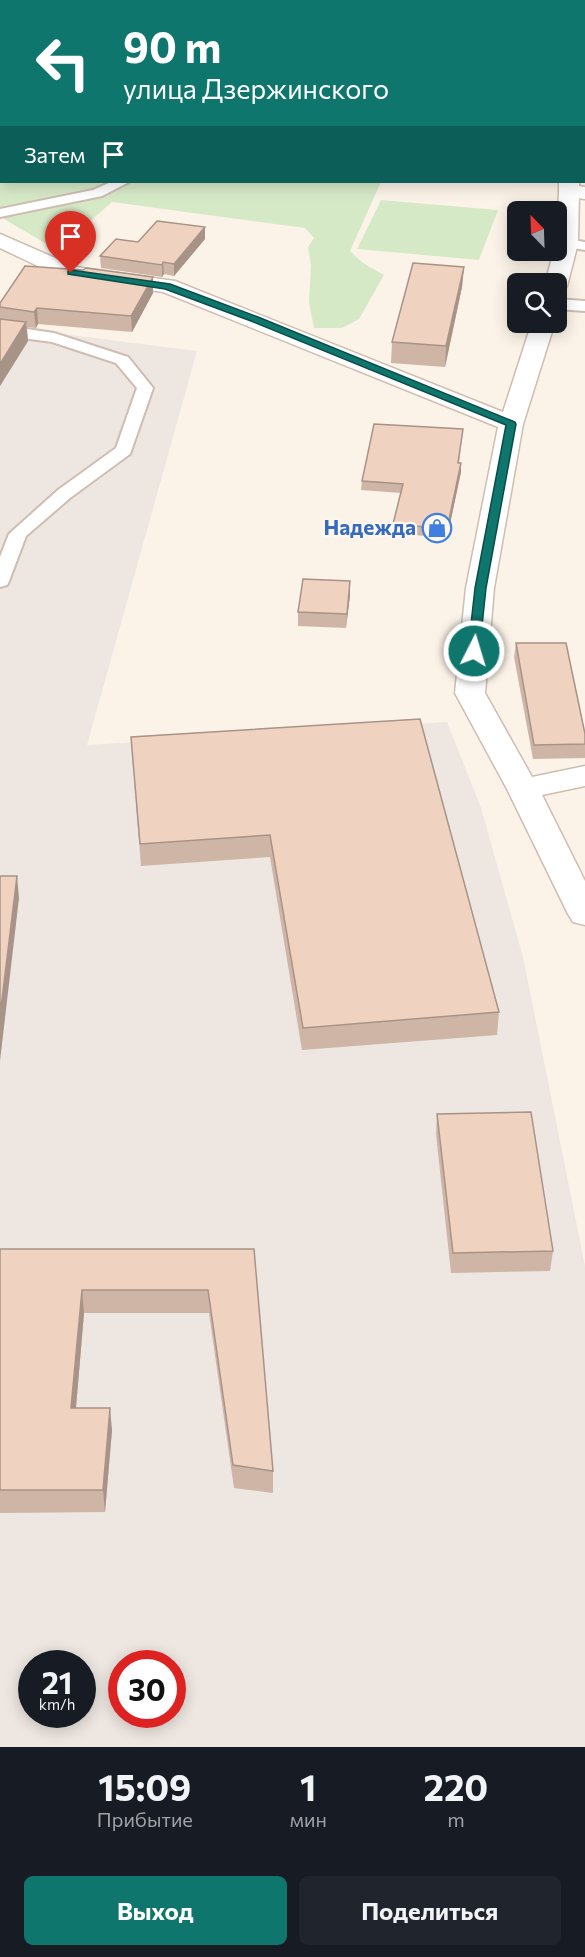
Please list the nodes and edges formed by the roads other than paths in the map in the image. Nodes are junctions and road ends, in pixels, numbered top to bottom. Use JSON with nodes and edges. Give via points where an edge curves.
{"nodes":[{"id":1,"x":120,"y":183,"type":"edge"},
{"id":2,"x":574,"y":189,"type":"edge"},
{"id":3,"x":0,"y":213,"type":"edge"},
{"id":4,"x":0,"y":240,"type":"edge"},
{"id":5,"x":576,"y":245,"type":"edge"},
{"id":6,"x":562,"y":273,"type":"edge"},
{"id":7,"x":567,"y":305,"type":"edge"},
{"id":8,"x":585,"y":306,"type":"edge"},
{"id":9,"x":0,"y":330,"type":"edge"},
{"id":10,"x":540,"y":333,"type":"edge"},
{"id":11,"x":511,"y":424,"type":"junction"},
{"id":12,"x":0,"y":581,"type":"edge"},
{"id":13,"x":585,"y":776,"type":"edge"},
{"id":14,"x":523,"y":789,"type":"junction"},
{"id":15,"x":585,"y":914,"type":"edge"}],
"edges":[{"from":1,"to":3,"type":"lane","via":[[97,193]]},
{"from":2,"to":5,"type":"street"},
{"from":4,"to":11,"type":"street","via":[[71,273],[167,286]]},
{"from":5,"to":6,"type":"street"},
{"from":7,"to":8,"type":"lane"},
{"from":9,"to":12,"type":"lane","via":[[54,338],[122,360],[145,388],[124,450],[18,534]]},
{"from":10,"to":11,"type":"street"},
{"from":11,"to":14,"type":"street","via":[[480,588],[470,693]]},
{"from":13,"to":14,"type":"street"},
{"from":14,"to":15,"type":"street"}]}
